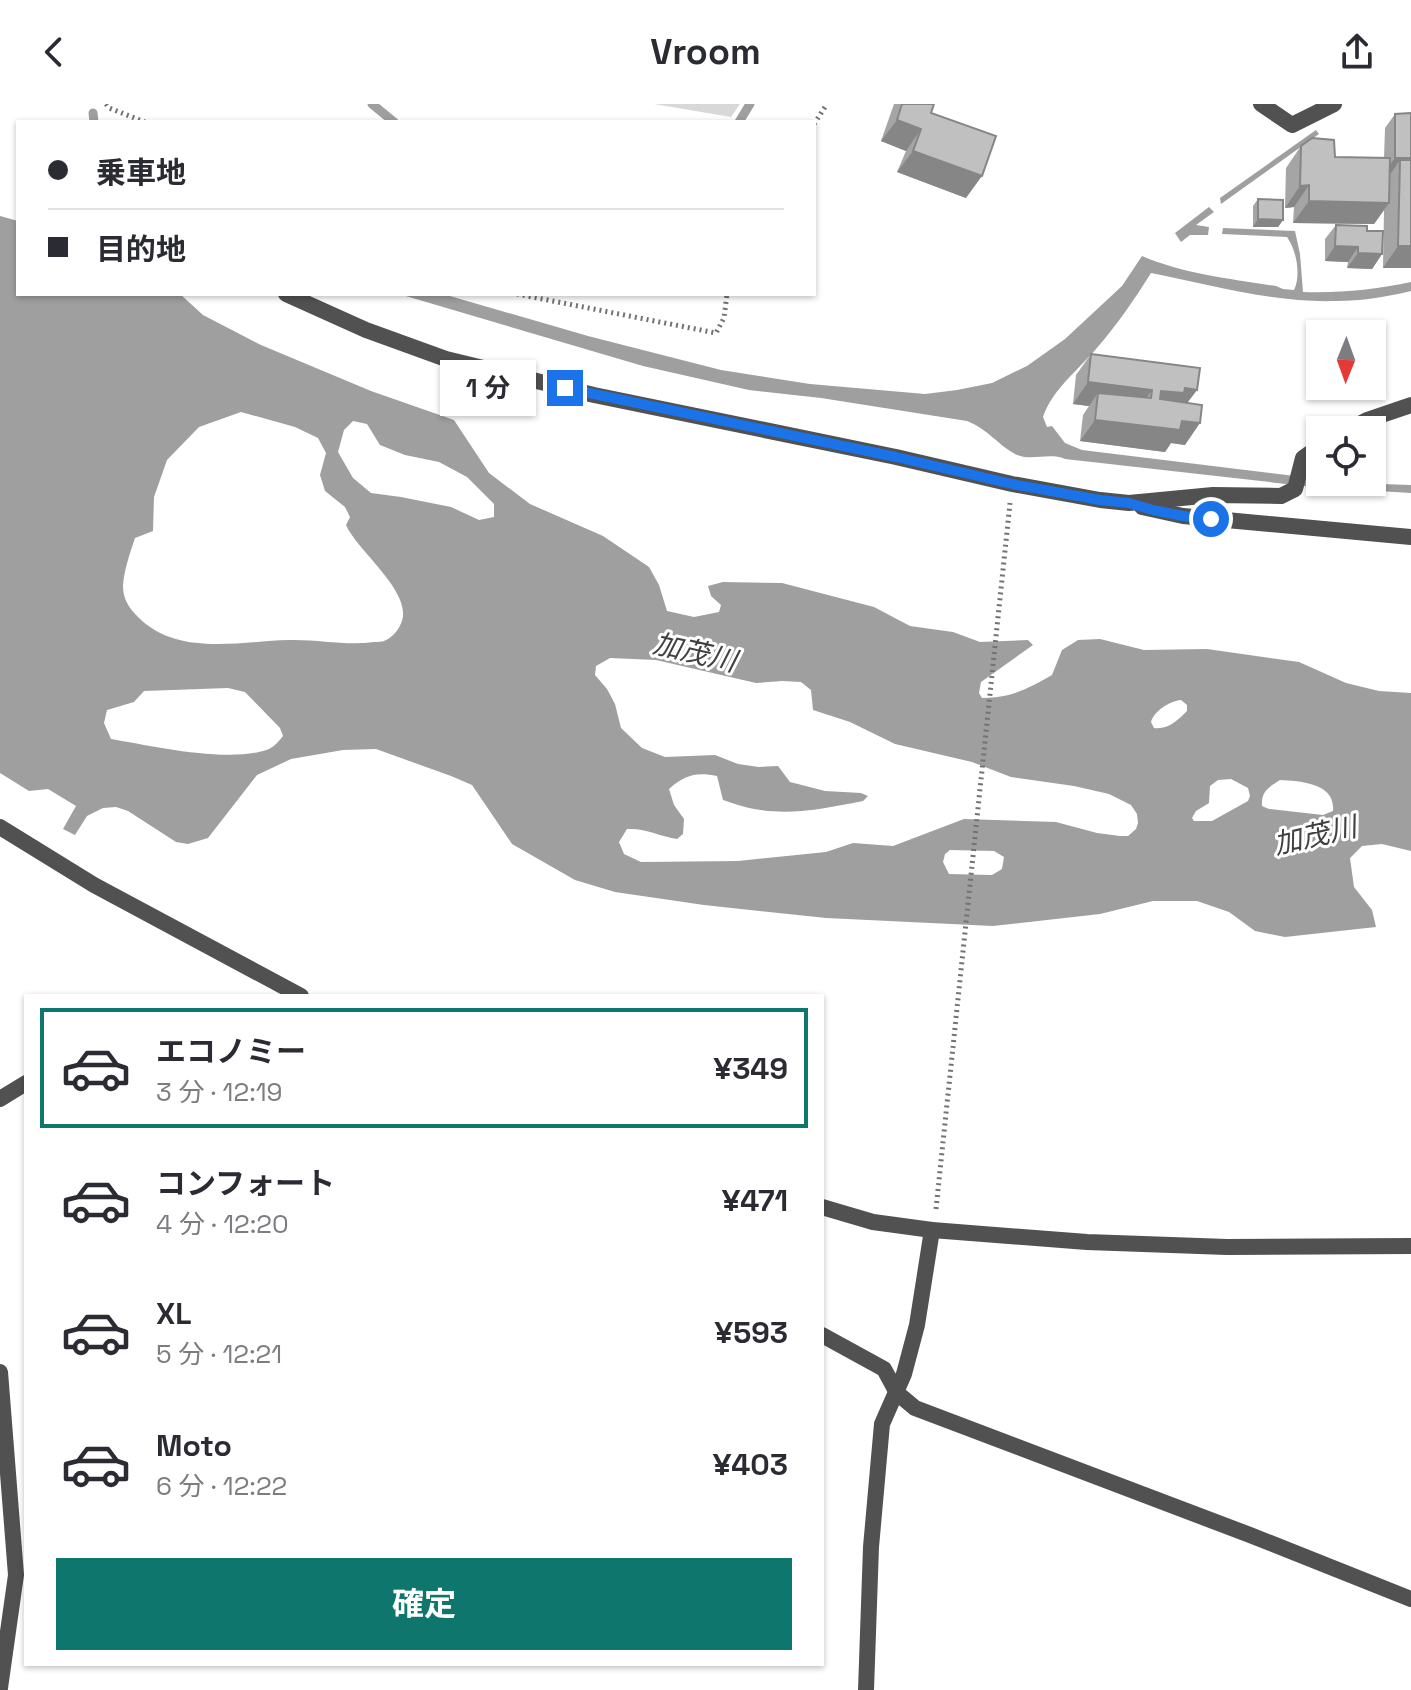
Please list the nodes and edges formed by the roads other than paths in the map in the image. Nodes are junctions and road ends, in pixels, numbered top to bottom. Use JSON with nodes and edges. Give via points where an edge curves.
{"nodes":[{"id":1,"x":1261,"y":104,"type":"edge"},
{"id":2,"x":1334,"y":104,"type":"edge"},
{"id":3,"x":290,"y":296,"type":"edge"},
{"id":4,"x":1411,"y":405,"type":"edge"},
{"id":5,"x":1379,"y":416,"type":"edge"},
{"id":6,"x":1306,"y":456,"type":"edge"},
{"id":7,"x":1129,"y":503,"type":"junction"},
{"id":8,"x":1411,"y":537,"type":"edge"},
{"id":9,"x":0,"y":827,"type":"edge"},
{"id":10,"x":297,"y":994,"type":"edge"},
{"id":11,"x":24,"y":1084,"type":"edge"},
{"id":12,"x":0,"y":1099,"type":"edge"},
{"id":13,"x":824,"y":1208,"type":"edge"},
{"id":14,"x":934,"y":1223,"type":"junction"},
{"id":15,"x":1411,"y":1246,"type":"edge"},
{"id":16,"x":824,"y":1336,"type":"edge"},
{"id":17,"x":0,"y":1372,"type":"edge"},
{"id":18,"x":897,"y":1393,"type":"junction"},
{"id":19,"x":1411,"y":1599,"type":"edge"},
{"id":20,"x":0,"y":1688,"type":"edge"},
{"id":21,"x":866,"y":1690,"type":"edge"}],
"edges":[{"from":1,"to":2,"type":"street","via":[[1292,125]]},
{"from":3,"to":7,"type":"street","via":[[446,359],[1012,484]]},
{"from":4,"to":5,"type":"street"},
{"from":6,"to":7,"type":"street","via":[[1295,489],[1281,496],[1213,495]]},
{"from":7,"to":8,"type":"street","via":[[1183,516]]},
{"from":9,"to":10,"type":"street","via":[[94,885]]},
{"from":11,"to":12,"type":"street"},
{"from":13,"to":14,"type":"street","via":[[873,1222]]},
{"from":14,"to":15,"type":"street","via":[[1087,1242]]},
{"from":14,"to":18,"type":"street","via":[[917,1325]]},
{"from":16,"to":18,"type":"street","via":[[884,1369]]},
{"from":17,"to":20,"type":"street","via":[[16,1575]]},
{"from":18,"to":19,"type":"street","via":[[915,1408]]},
{"from":18,"to":21,"type":"street","via":[[882,1424]]}]}
